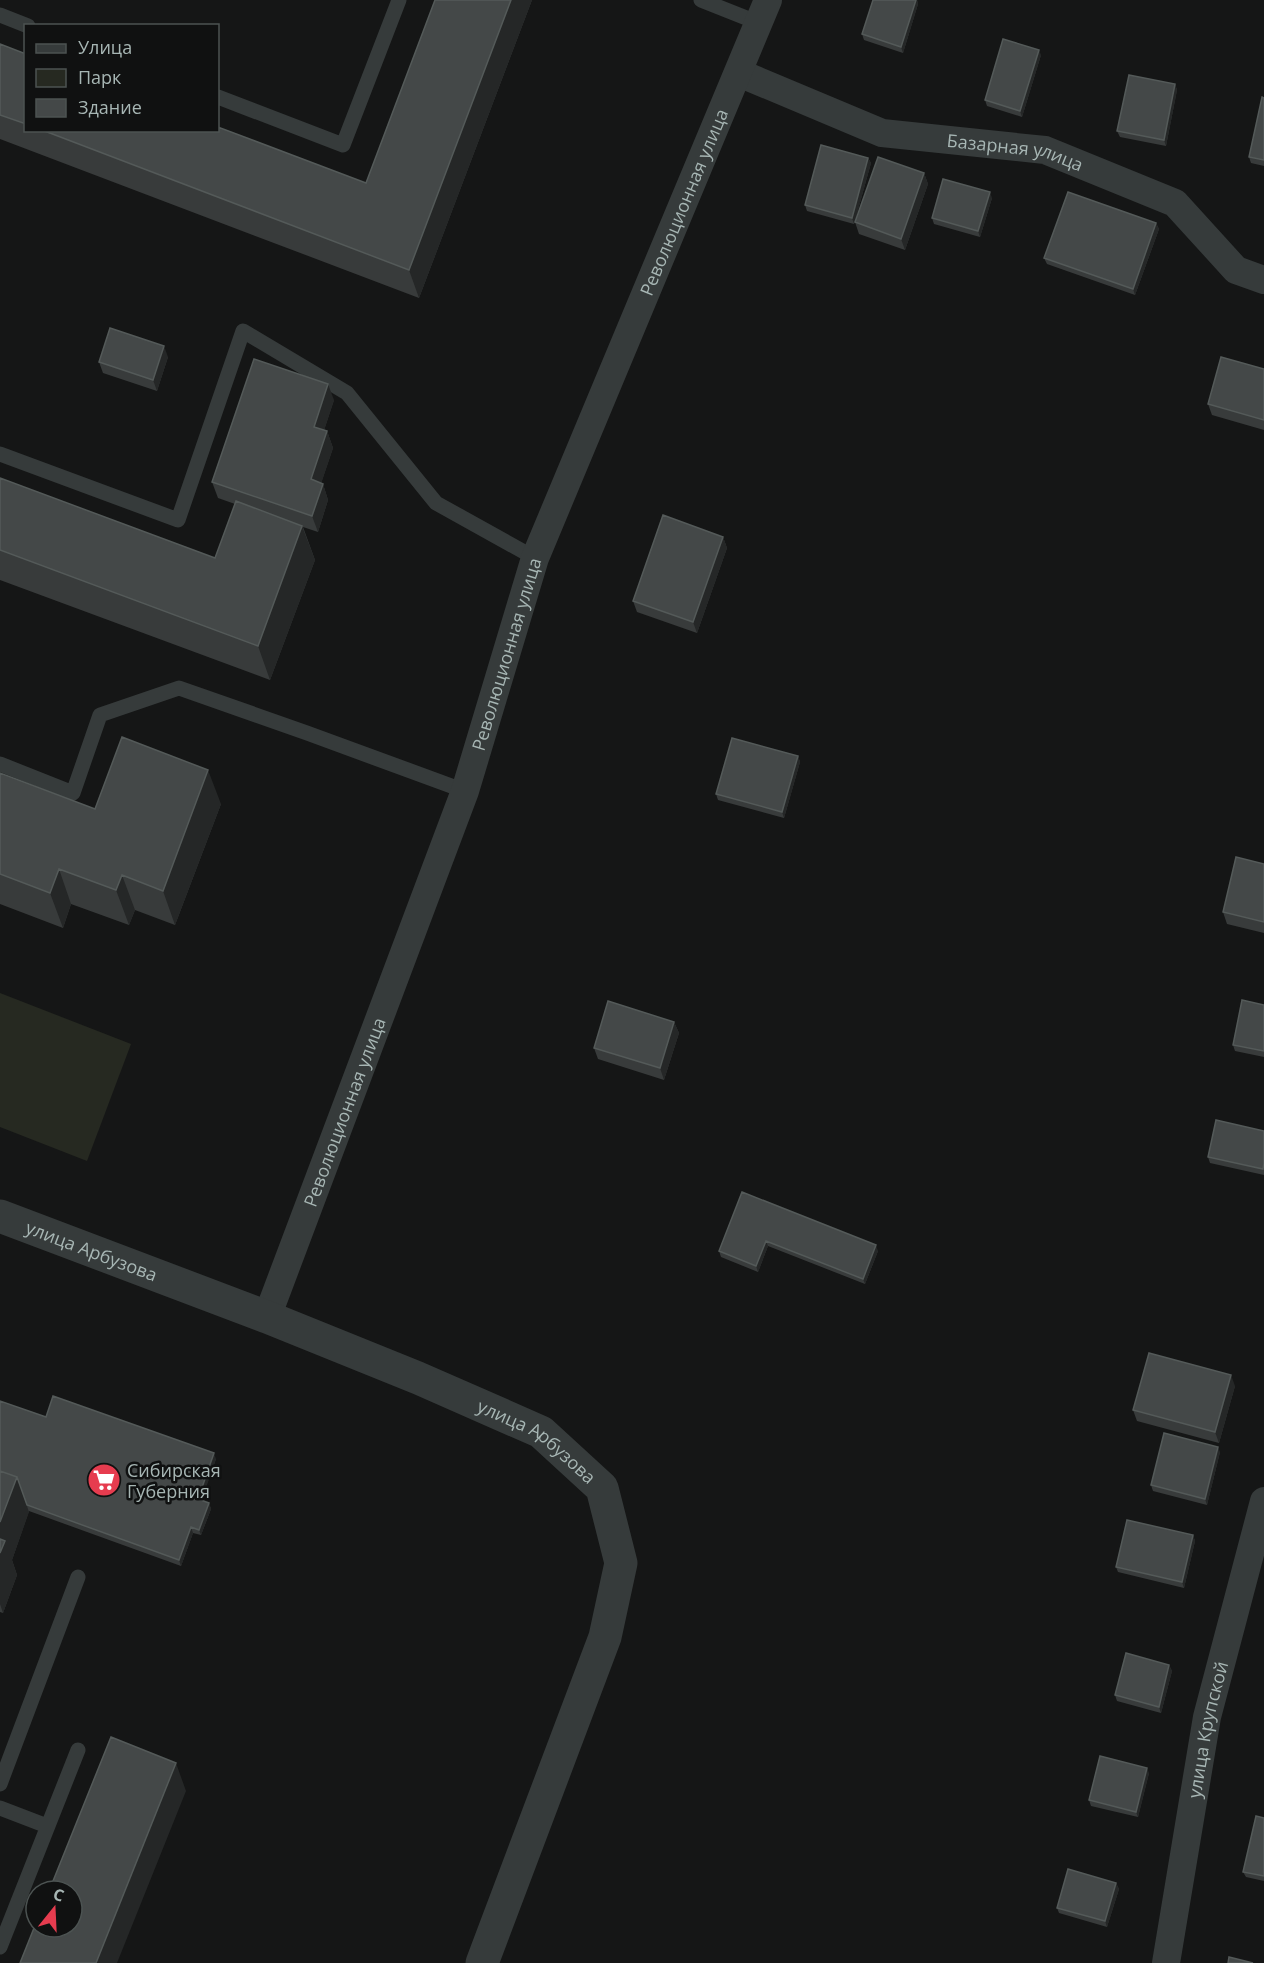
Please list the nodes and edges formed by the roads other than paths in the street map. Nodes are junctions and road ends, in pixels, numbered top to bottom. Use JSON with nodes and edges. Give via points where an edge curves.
{"nodes":[{"id":1,"x":399,"y":0,"type":"edge"},
{"id":2,"x":701,"y":0,"type":"edge"},
{"id":3,"x":763,"y":11,"type":"edge"},
{"id":4,"x":0,"y":15,"type":"edge"},
{"id":5,"x":24,"y":24,"type":"edge"},
{"id":6,"x":739,"y":73,"type":"junction"},
{"id":7,"x":219,"y":98,"type":"edge"},
{"id":8,"x":1264,"y":280,"type":"edge"},
{"id":9,"x":0,"y":454,"type":"edge"},
{"id":10,"x":535,"y":558,"type":"junction"},
{"id":11,"x":0,"y":764,"type":"edge"},
{"id":12,"x":465,"y":791,"type":"junction"},
{"id":13,"x":0,"y":1216,"type":"edge"},
{"id":14,"x":267,"y":1317,"type":"junction"},
{"id":15,"x":1264,"y":1501,"type":"edge"},
{"id":16,"x":78,"y":1577,"type":"dead end"},
{"id":17,"x":78,"y":1750,"type":"dead end"},
{"id":18,"x":0,"y":1784,"type":"edge"},
{"id":19,"x":0,"y":1808,"type":"edge"},
{"id":20,"x":47,"y":1826,"type":"junction"},
{"id":21,"x":0,"y":1947,"type":"edge"},
{"id":22,"x":482,"y":1963,"type":"edge"},
{"id":23,"x":1166,"y":1963,"type":"edge"}],
"edges":[{"from":1,"to":7,"type":"lane","via":[[343,145]]},
{"from":2,"to":3,"type":"lane"},
{"from":3,"to":6,"type":"street","name":"Революционная улица"},
{"from":4,"to":5,"type":"lane"},
{"from":6,"to":8,"type":"street","name":"Базарная улица","via":[[882,133],[1045,150],[1175,203],[1236,270]]},
{"from":6,"to":10,"type":"street","name":"Революционная улица"},
{"from":9,"to":10,"type":"lane","via":[[178,520],[243,331],[347,393],[436,503]]},
{"from":10,"to":12,"type":"street","name":"Революционная улица"},
{"from":11,"to":12,"type":"lane","via":[[73,793],[100,715],[179,688]]},
{"from":12,"to":14,"type":"street","name":"Революционная улица"},
{"from":13,"to":14,"type":"street","name":"улица Арбузова"},
{"from":14,"to":22,"type":"street","name":"улица Арбузова","via":[[541,1432],[602,1488],[621,1563],[605,1637]]},
{"from":15,"to":23,"type":"street","name":"улица Крупской","via":[[1207,1717]]},
{"from":16,"to":18,"type":"lane"},
{"from":17,"to":20,"type":"lane"},
{"from":19,"to":20,"type":"lane"},
{"from":20,"to":21,"type":"lane"}]}
